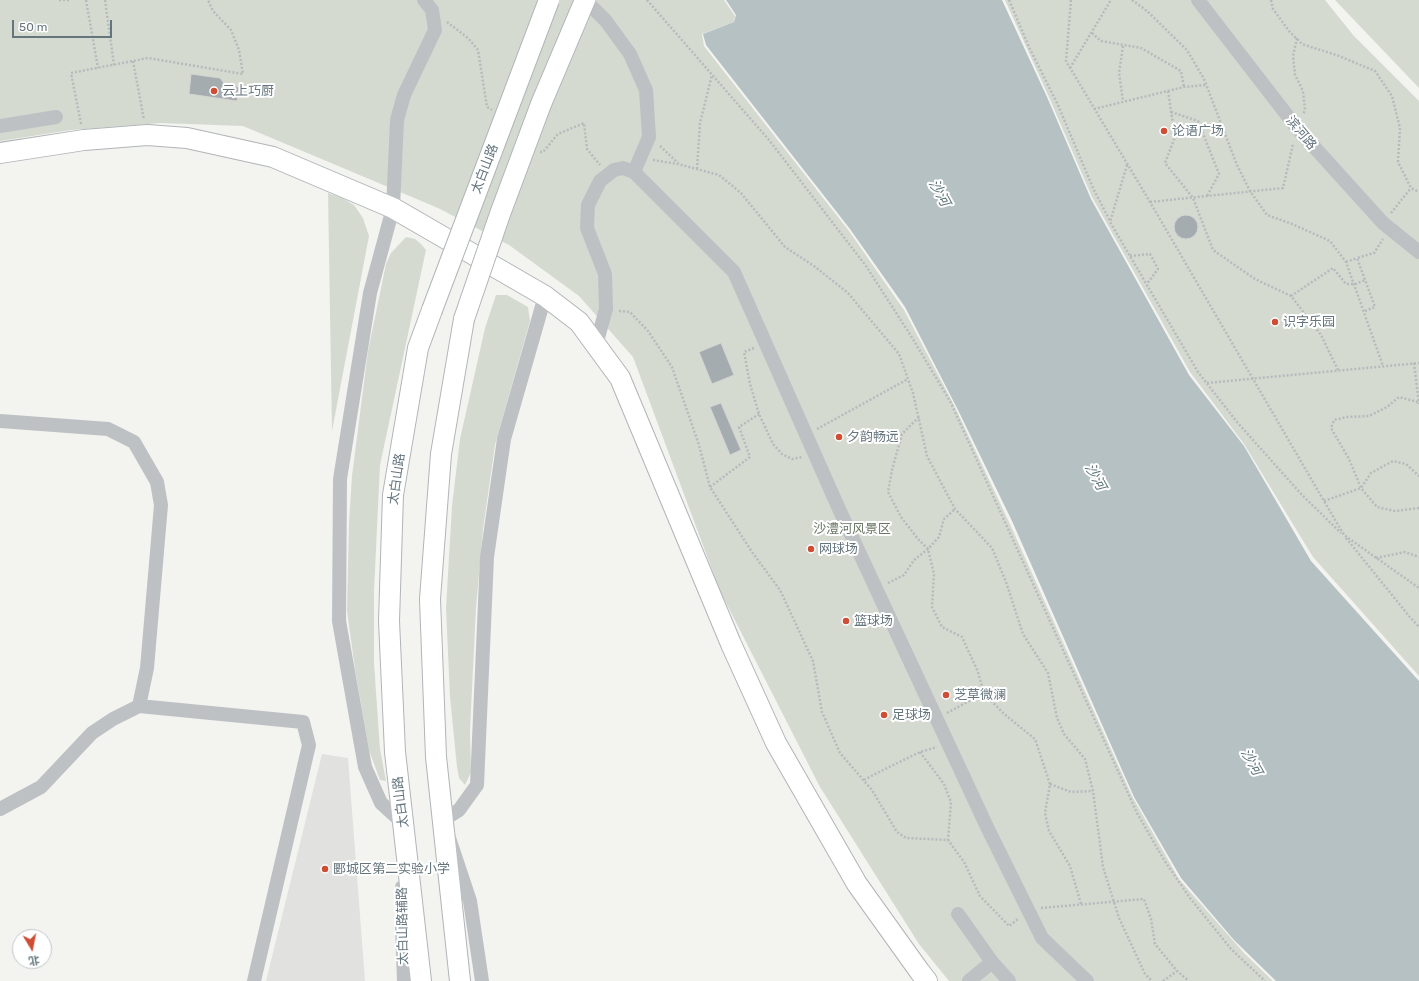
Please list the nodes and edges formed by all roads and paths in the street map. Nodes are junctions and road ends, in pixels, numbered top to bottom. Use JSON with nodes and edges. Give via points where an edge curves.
{"nodes":[{"id":1,"x":59,"y":0,"type":"edge"},
{"id":2,"x":69,"y":0,"type":"edge"},
{"id":3,"x":86,"y":0,"type":"edge"},
{"id":4,"x":105,"y":0,"type":"edge"},
{"id":5,"x":208,"y":0,"type":"edge"},
{"id":6,"x":549,"y":0,"type":"edge"},
{"id":7,"x":585,"y":0,"type":"edge"},
{"id":8,"x":647,"y":0,"type":"edge"},
{"id":9,"x":1009,"y":0,"type":"edge"},
{"id":10,"x":1072,"y":0,"type":"edge"},
{"id":11,"x":1111,"y":0,"type":"edge"},
{"id":12,"x":1132,"y":0,"type":"edge"},
{"id":13,"x":1198,"y":0,"type":"edge"},
{"id":14,"x":1271,"y":0,"type":"edge"},
{"id":15,"x":428,"y":5,"type":"edge"},
{"id":16,"x":1092,"y":33,"type":"junction"},
{"id":17,"x":1297,"y":38,"type":"junction"},
{"id":18,"x":1123,"y":46,"type":"junction"},
{"id":19,"x":132,"y":61,"type":"junction"},
{"id":20,"x":114,"y":65,"type":"junction"},
{"id":21,"x":98,"y":68,"type":"junction"},
{"id":22,"x":1070,"y":68,"type":"junction"},
{"id":23,"x":712,"y":74,"type":"junction"},
{"id":24,"x":1206,"y":85,"type":"junction"},
{"id":25,"x":1184,"y":87,"type":"junction"},
{"id":26,"x":1168,"y":90,"type":"junction"},
{"id":27,"x":1124,"y":101,"type":"junction"},
{"id":28,"x":1094,"y":109,"type":"junction"},
{"id":29,"x":1171,"y":112,"type":"junction"},
{"id":30,"x":56,"y":117,"type":"dead end"},
{"id":31,"x":504,"y":117,"type":"junction"},
{"id":32,"x":0,"y":126,"type":"edge"},
{"id":33,"x":1297,"y":128,"type":"junction"},
{"id":34,"x":558,"y":134,"type":"dead end"},
{"id":35,"x":147,"y":135,"type":"junction"},
{"id":36,"x":649,"y":137,"type":"junction"},
{"id":37,"x":84,"y":140,"type":"junction"},
{"id":38,"x":0,"y":153,"type":"edge"},
{"id":39,"x":640,"y":158,"type":"junction"},
{"id":40,"x":678,"y":164,"type":"junction"},
{"id":41,"x":1128,"y":164,"type":"junction"},
{"id":42,"x":697,"y":169,"type":"junction"},
{"id":43,"x":634,"y":172,"type":"junction"},
{"id":44,"x":608,"y":175,"type":"junction"},
{"id":45,"x":1411,"y":188,"type":"junction"},
{"id":46,"x":1250,"y":191,"type":"junction"},
{"id":47,"x":1419,"y":192,"type":"edge"},
{"id":48,"x":1206,"y":196,"type":"junction"},
{"id":49,"x":1193,"y":198,"type":"junction"},
{"id":50,"x":1150,"y":202,"type":"junction"},
{"id":51,"x":392,"y":208,"type":"junction"},
{"id":52,"x":1110,"y":222,"type":"junction"},
{"id":53,"x":1387,"y":226,"type":"junction"},
{"id":54,"x":1419,"y":252,"type":"edge"},
{"id":55,"x":1130,"y":256,"type":"junction"},
{"id":56,"x":1357,"y":258,"type":"junction"},
{"id":57,"x":1346,"y":262,"type":"junction"},
{"id":58,"x":1365,"y":280,"type":"junction"},
{"id":59,"x":1147,"y":284,"type":"junction"},
{"id":60,"x":1355,"y":284,"type":"junction"},
{"id":61,"x":545,"y":296,"type":"junction"},
{"id":62,"x":1291,"y":296,"type":"junction"},
{"id":63,"x":606,"y":309,"type":"junction"},
{"id":64,"x":1365,"y":311,"type":"junction"},
{"id":65,"x":766,"y":344,"type":"junction"},
{"id":66,"x":596,"y":345,"type":"junction"},
{"id":67,"x":1414,"y":363,"type":"junction"},
{"id":68,"x":1419,"y":363,"type":"edge"},
{"id":69,"x":1383,"y":366,"type":"junction"},
{"id":70,"x":1338,"y":370,"type":"junction"},
{"id":71,"x":1253,"y":378,"type":"junction"},
{"id":72,"x":908,"y":379,"type":"junction"},
{"id":73,"x":1206,"y":383,"type":"junction"},
{"id":74,"x":1419,"y":403,"type":"edge"},
{"id":75,"x":759,"y":414,"type":"junction"},
{"id":76,"x":919,"y":416,"type":"junction"},
{"id":77,"x":0,"y":421,"type":"edge"},
{"id":78,"x":806,"y":435,"type":"junction"},
{"id":79,"x":815,"y":455,"type":"junction"},
{"id":80,"x":1419,"y":476,"type":"edge"},
{"id":81,"x":710,"y":487,"type":"junction"},
{"id":82,"x":1361,"y":488,"type":"junction"},
{"id":83,"x":1324,"y":501,"type":"junction"},
{"id":84,"x":1419,"y":508,"type":"edge"},
{"id":85,"x":955,"y":509,"type":"junction"},
{"id":86,"x":1344,"y":535,"type":"junction"},
{"id":87,"x":928,"y":549,"type":"junction"},
{"id":88,"x":1419,"y":557,"type":"edge"},
{"id":89,"x":1376,"y":558,"type":"junction"},
{"id":90,"x":1419,"y":588,"type":"edge"},
{"id":91,"x":877,"y":589,"type":"junction"},
{"id":92,"x":1419,"y":627,"type":"edge"},
{"id":93,"x":984,"y":694,"type":"junction"},
{"id":94,"x":139,"y":706,"type":"junction"},
{"id":95,"x":937,"y":718,"type":"junction"},
{"id":96,"x":949,"y":744,"type":"junction"},
{"id":97,"x":920,"y":752,"type":"junction"},
{"id":98,"x":864,"y":780,"type":"junction"},
{"id":99,"x":1050,"y":784,"type":"junction"},
{"id":100,"x":1094,"y":790,"type":"junction"},
{"id":101,"x":0,"y":808,"type":"edge"},
{"id":102,"x":443,"y":820,"type":"junction"},
{"id":103,"x":403,"y":823,"type":"junction"},
{"id":104,"x":948,"y":840,"type":"junction"},
{"id":105,"x":1114,"y":902,"type":"junction"},
{"id":106,"x":1081,"y":904,"type":"junction"},
{"id":107,"x":1028,"y":909,"type":"junction"},
{"id":108,"x":958,"y":914,"type":"dead end"},
{"id":109,"x":992,"y":962,"type":"junction"},
{"id":110,"x":1177,"y":971,"type":"junction"},
{"id":111,"x":254,"y":981,"type":"edge"},
{"id":112,"x":404,"y":981,"type":"edge"},
{"id":113,"x":420,"y":981,"type":"edge"},
{"id":114,"x":460,"y":981,"type":"edge"},
{"id":115,"x":482,"y":981,"type":"edge"},
{"id":116,"x":927,"y":981,"type":"edge"},
{"id":117,"x":969,"y":981,"type":"edge"},
{"id":118,"x":1009,"y":981,"type":"edge"},
{"id":119,"x":1086,"y":981,"type":"edge"},
{"id":120,"x":1152,"y":981,"type":"edge"},
{"id":121,"x":1163,"y":981,"type":"edge"},
{"id":122,"x":1189,"y":981,"type":"edge"},
{"id":123,"x":1265,"y":981,"type":"edge"}],
"edges":[{"from":1,"to":2,"type":"path"},
{"from":3,"to":21,"type":"path"},
{"from":4,"to":20,"type":"path"},
{"from":5,"to":19,"type":"path","via":[[213,11],[231,30],[239,50],[243,74],[148,58]]},
{"from":6,"to":31,"type":"main road","name":"太白山路","bridge":true},
{"from":7,"to":36,"type":"street","via":[[606,21],[630,54],[646,90]]},
{"from":7,"to":102,"type":"main road","bridge":true,"via":[[541,104],[464,319],[441,454],[430,599],[436,757]]},
{"from":8,"to":23,"type":"path"},
{"from":9,"to":52,"type":"path"},
{"from":10,"to":22,"type":"path","via":[[1066,61]]},
{"from":11,"to":16,"type":"path"},
{"from":12,"to":24,"type":"path","via":[[1148,11],[1187,50]]},
{"from":13,"to":33,"type":"street","name":"滨河路"},
{"from":14,"to":17,"type":"path","via":[[1273,9]]},
{"from":15,"to":31,"type":"path","via":[[468,38],[478,50],[486,107]]},
{"from":15,"to":51,"type":"street","via":[[435,30],[404,95],[397,120]]},
{"from":16,"to":18,"type":"path","via":[[1101,41]]},
{"from":16,"to":22,"type":"path"},
{"from":17,"to":33,"type":"path","via":[[1293,56],[1295,75],[1303,91],[1305,110]]},
{"from":17,"to":45,"type":"path","via":[[1302,44],[1375,71],[1392,96],[1400,128],[1398,162]]},
{"from":18,"to":25,"type":"path","via":[[1140,48],[1181,71]]},
{"from":18,"to":27,"type":"path","via":[[1119,73]]},
{"from":19,"to":20,"type":"path"},
{"from":19,"to":35,"type":"path"},
{"from":20,"to":21,"type":"path"},
{"from":21,"to":37,"type":"path","via":[[71,73]]},
{"from":22,"to":28,"type":"path"},
{"from":23,"to":42,"type":"path","via":[[700,123]]},
{"from":23,"to":123,"type":"path","via":[[769,140],[866,266],[912,336],[950,401],[1137,813],[1190,898],[1231,949]]},
{"from":24,"to":25,"type":"path"},
{"from":24,"to":46,"type":"path","via":[[1237,165]]},
{"from":25,"to":26,"type":"path"},
{"from":26,"to":27,"type":"path"},
{"from":26,"to":29,"type":"path"},
{"from":27,"to":28,"type":"path"},
{"from":28,"to":41,"type":"path"},
{"from":29,"to":48,"type":"path","via":[[1198,121],[1220,174]]},
{"from":29,"to":49,"type":"path","via":[[1175,137],[1165,163]]},
{"from":30,"to":32,"type":"street"},
{"from":31,"to":103,"type":"main road","name":"太白山路","bridge":true,"via":[[418,348],[393,495],[389,621],[395,752]]},
{"from":33,"to":46,"type":"path","via":[[1283,188]]},
{"from":33,"to":53,"type":"street","name":"滨河路"},
{"from":34,"to":44,"type":"path","via":[[584,123],[587,149]]},
{"from":35,"to":37,"type":"main road"},
{"from":35,"to":51,"type":"main road","via":[[187,138],[273,157]]},
{"from":36,"to":39,"type":"street"},
{"from":36,"to":40,"type":"path"},
{"from":37,"to":38,"type":"main road"},
{"from":39,"to":40,"type":"path"},
{"from":39,"to":43,"type":"street"},
{"from":40,"to":42,"type":"path"},
{"from":41,"to":50,"type":"path"},
{"from":41,"to":52,"type":"path"},
{"from":42,"to":72,"type":"path","via":[[719,175],[741,193],[785,247],[848,293],[899,354]]},
{"from":43,"to":44,"type":"street","via":[[622,168]]},
{"from":43,"to":65,"type":"street","via":[[734,272]]},
{"from":44,"to":63,"type":"street","via":[[600,181],[588,205],[587,228],[605,274]]},
{"from":45,"to":47,"type":"path"},
{"from":45,"to":53,"type":"path"},
{"from":46,"to":48,"type":"path"},
{"from":46,"to":57,"type":"path","via":[[1267,215],[1330,241]]},
{"from":48,"to":49,"type":"path"},
{"from":49,"to":50,"type":"path"},
{"from":49,"to":62,"type":"path","via":[[1213,250],[1255,280]]},
{"from":50,"to":71,"type":"path"},
{"from":51,"to":61,"type":"main road"},
{"from":51,"to":103,"type":"street","via":[[370,293],[340,479],[339,621],[365,767],[381,804]]},
{"from":52,"to":55,"type":"path"},
{"from":53,"to":54,"type":"street","name":"滨河路"},
{"from":53,"to":56,"type":"path","via":[[1374,253]]},
{"from":55,"to":59,"type":"path"},
{"from":55,"to":59,"type":"path","via":[[1150,254],[1158,269]]},
{"from":56,"to":57,"type":"path"},
{"from":56,"to":58,"type":"path"},
{"from":57,"to":60,"type":"path"},
{"from":58,"to":60,"type":"path"},
{"from":58,"to":64,"type":"path","via":[[1375,307]]},
{"from":59,"to":73,"type":"path"},
{"from":60,"to":62,"type":"path","via":[[1346,284],[1333,268]]},
{"from":60,"to":64,"type":"path"},
{"from":61,"to":66,"type":"main road","via":[[579,322]]},
{"from":61,"to":102,"type":"street","via":[[504,439],[488,557],[477,785],[459,810]]},
{"from":62,"to":70,"type":"path","via":[[1321,335]]},
{"from":63,"to":66,"type":"street"},
{"from":63,"to":81,"type":"path","via":[[630,312],[648,331],[672,367],[699,445]]},
{"from":64,"to":69,"type":"path"},
{"from":65,"to":75,"type":"path","via":[[744,352]]},
{"from":65,"to":78,"type":"street"},
{"from":66,"to":116,"type":"main road","via":[[620,378],[731,644],[776,743],[857,884]]},
{"from":67,"to":68,"type":"path"},
{"from":67,"to":69,"type":"path"},
{"from":67,"to":74,"type":"path"},
{"from":69,"to":70,"type":"path"},
{"from":70,"to":71,"type":"path"},
{"from":71,"to":73,"type":"path"},
{"from":71,"to":83,"type":"path"},
{"from":72,"to":76,"type":"path"},
{"from":72,"to":78,"type":"path"},
{"from":73,"to":86,"type":"path","via":[[1262,450]]},
{"from":74,"to":82,"type":"path","via":[[1399,397],[1387,408],[1369,416],[1334,420],[1331,428],[1349,459]]},
{"from":75,"to":79,"type":"path","via":[[773,444],[782,454],[792,459]]},
{"from":75,"to":81,"type":"path","via":[[739,427],[750,457]]},
{"from":76,"to":85,"type":"path","via":[[927,456]]},
{"from":76,"to":87,"type":"path","via":[[902,434],[888,492],[901,517]]},
{"from":77,"to":94,"type":"street","via":[[108,429],[134,442],[157,482],[161,505],[147,668]]},
{"from":78,"to":79,"type":"street"},
{"from":79,"to":91,"type":"street"},
{"from":80,"to":82,"type":"path","via":[[1406,464],[1392,461],[1371,473]]},
{"from":81,"to":98,"type":"path","via":[[780,590],[813,661],[822,712],[840,753]]},
{"from":82,"to":83,"type":"path"},
{"from":82,"to":84,"type":"path","via":[[1377,507],[1395,511]]},
{"from":83,"to":86,"type":"path"},
{"from":85,"to":87,"type":"path","via":[[944,519],[940,537]]},
{"from":85,"to":100,"type":"path","via":[[992,548],[1023,634],[1048,673],[1057,718],[1064,734],[1085,759]]},
{"from":86,"to":89,"type":"path"},
{"from":86,"to":92,"type":"path"},
{"from":87,"to":91,"type":"path","via":[[914,560],[904,575]]},
{"from":87,"to":93,"type":"path","via":[[934,574],[932,607],[942,627],[962,637],[978,672]]},
{"from":88,"to":89,"type":"path","via":[[1405,552]]},
{"from":89,"to":90,"type":"path"},
{"from":91,"to":95,"type":"street"},
{"from":93,"to":95,"type":"path"},
{"from":93,"to":99,"type":"path","via":[[1035,739]]},
{"from":94,"to":101,"type":"street","via":[[92,733],[41,787]]},
{"from":94,"to":111,"type":"street","via":[[303,722],[309,745]]},
{"from":95,"to":96,"type":"street"},
{"from":96,"to":97,"type":"path"},
{"from":96,"to":107,"type":"street"},
{"from":97,"to":98,"type":"path"},
{"from":97,"to":104,"type":"path","via":[[944,784],[951,802]]},
{"from":98,"to":104,"type":"path","via":[[897,832],[906,838]]},
{"from":99,"to":100,"type":"path","via":[[1071,792]]},
{"from":99,"to":106,"type":"path","via":[[1046,813],[1049,831],[1070,866]]},
{"from":100,"to":105,"type":"path","via":[[1103,867]]},
{"from":102,"to":114,"type":"main road"},
{"from":102,"to":115,"type":"street","via":[[470,901]]},
{"from":103,"to":112,"type":"street","name":"太白山路辅路"},
{"from":103,"to":113,"type":"main road","name":"太白山路"},
{"from":104,"to":107,"type":"path","via":[[964,862],[980,896],[1010,926]]},
{"from":105,"to":106,"type":"path"},
{"from":105,"to":110,"type":"path","via":[[1144,900],[1151,919],[1155,944]]},
{"from":105,"to":120,"type":"path","via":[[1145,974]]},
{"from":106,"to":107,"type":"path"},
{"from":107,"to":119,"type":"street","via":[[1042,938]]},
{"from":108,"to":109,"type":"street"},
{"from":109,"to":117,"type":"street"},
{"from":109,"to":118,"type":"street"},
{"from":110,"to":121,"type":"path"},
{"from":110,"to":122,"type":"path"}]}
